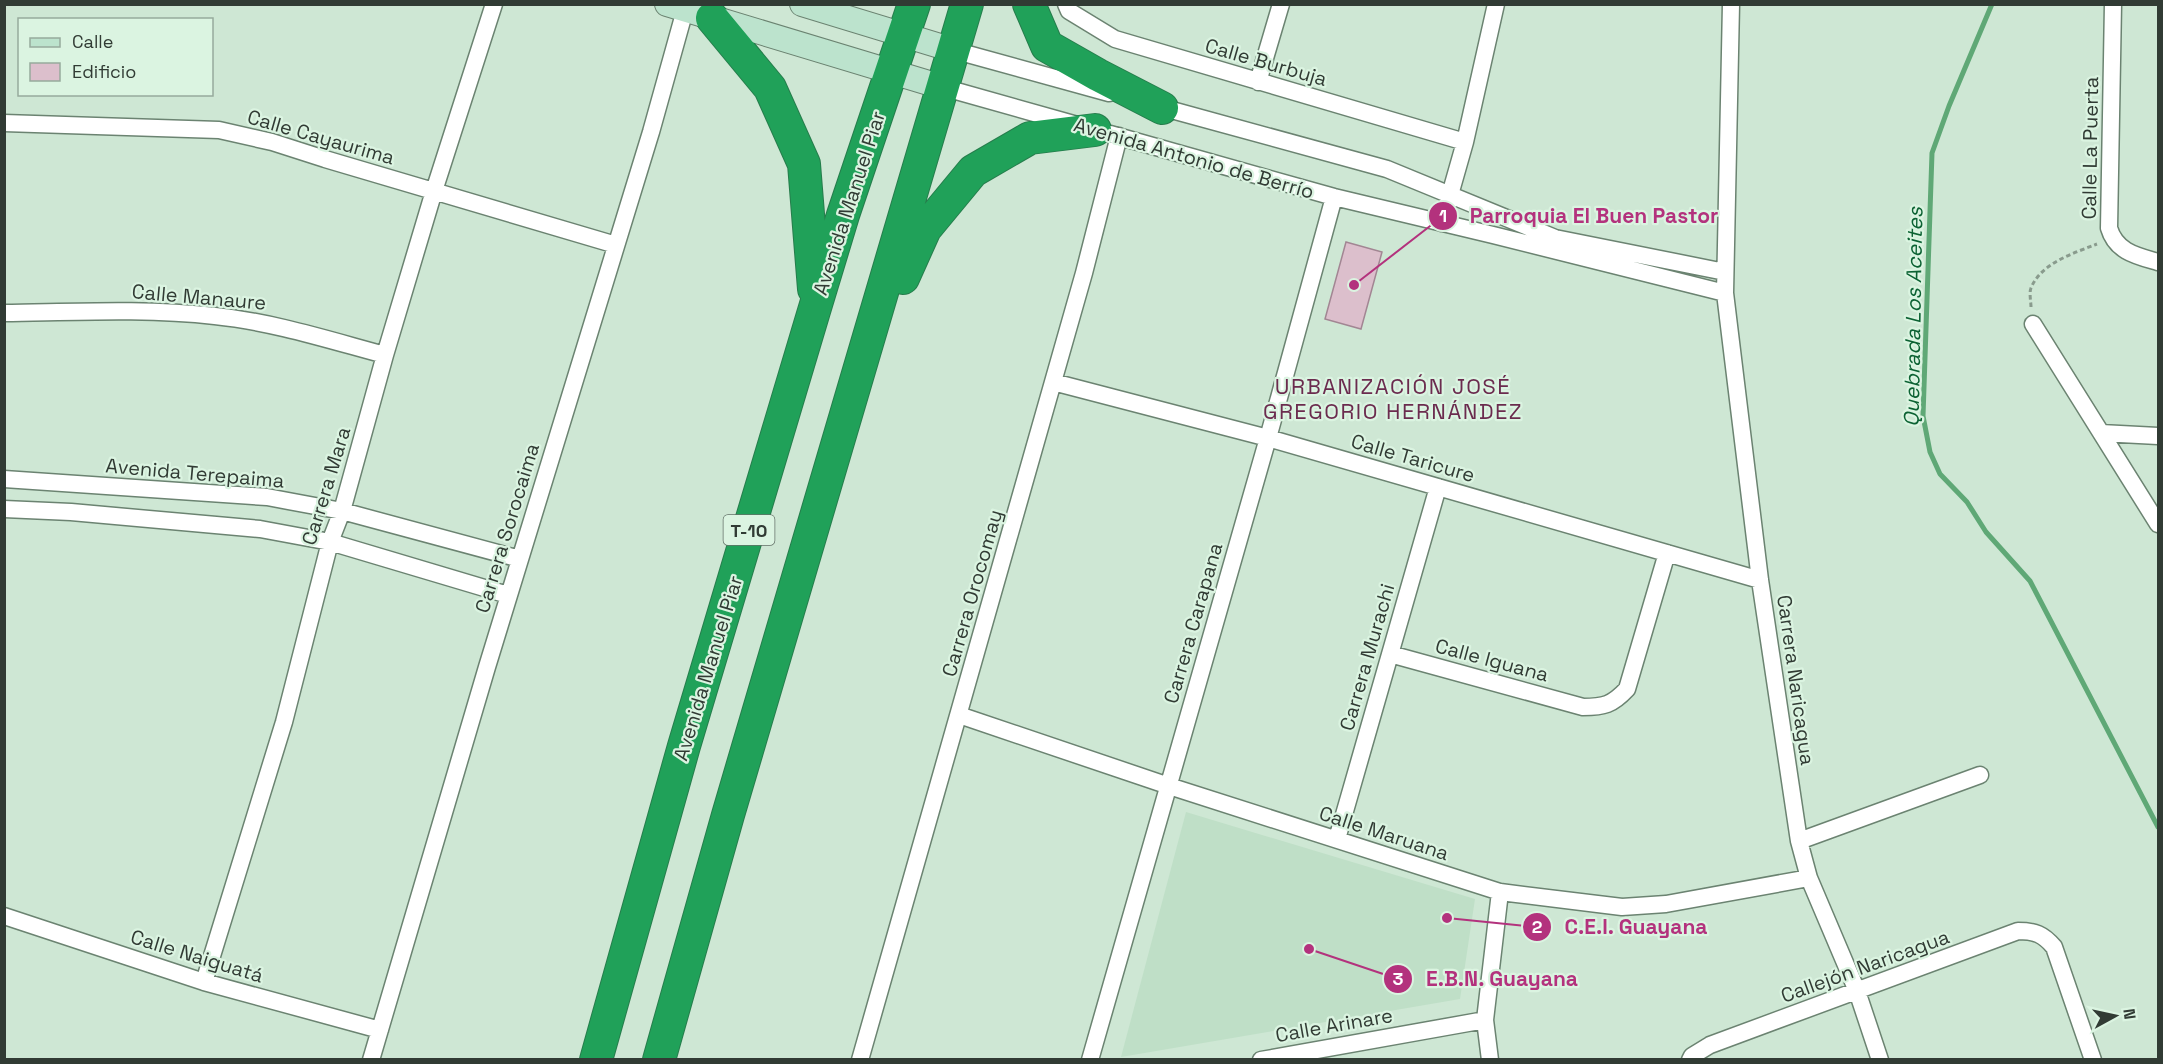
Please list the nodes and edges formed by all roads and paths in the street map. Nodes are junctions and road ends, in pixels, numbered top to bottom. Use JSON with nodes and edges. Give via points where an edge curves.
{"nodes":[{"id":1,"x":494,"y":4,"type":"edge"},
{"id":2,"x":802,"y":4,"type":"edge"},
{"id":3,"x":914,"y":4,"type":"edge"},
{"id":4,"x":967,"y":4,"type":"edge"},
{"id":5,"x":1029,"y":4,"type":"edge"},
{"id":6,"x":1066,"y":4,"type":"edge"},
{"id":7,"x":1281,"y":4,"type":"edge"},
{"id":8,"x":1496,"y":4,"type":"edge"},
{"id":9,"x":1731,"y":4,"type":"edge"},
{"id":10,"x":2113,"y":4,"type":"edge"},
{"id":11,"x":688,"y":11,"type":"edge"},
{"id":12,"x":904,"y":36,"type":"junction"},
{"id":13,"x":953,"y":51,"type":"junction"},
{"id":14,"x":891,"y":72,"type":"junction"},
{"id":15,"x":1258,"y":82,"type":"junction"},
{"id":16,"x":942,"y":87,"type":"junction"},
{"id":17,"x":1162,"y":108,"type":"junction"},
{"id":18,"x":4,"y":123,"type":"edge"},
{"id":19,"x":1107,"y":133,"type":"junction"},
{"id":20,"x":1465,"y":142,"type":"junction"},
{"id":21,"x":434,"y":191,"type":"junction"},
{"id":22,"x":1450,"y":195,"type":"junction"},
{"id":23,"x":1334,"y":197,"type":"junction"},
{"id":24,"x":1442,"y":223,"type":"junction"},
{"id":25,"x":2112,"y":239,"type":"junction"},
{"id":26,"x":616,"y":245,"type":"junction"},
{"id":27,"x":2158,"y":262,"type":"edge"},
{"id":28,"x":1725,"y":272,"type":"junction"},
{"id":29,"x":1725,"y":294,"type":"junction"},
{"id":30,"x":814,"y":311,"type":"junction"},
{"id":31,"x":4,"y":313,"type":"edge"},
{"id":32,"x":2033,"y":324,"type":"joint"},
{"id":33,"x":385,"y":356,"type":"junction"},
{"id":34,"x":862,"y":360,"type":"junction"},
{"id":35,"x":1053,"y":382,"type":"junction"},
{"id":36,"x":2101,"y":433,"type":"junction"},
{"id":37,"x":2158,"y":436,"type":"edge"},
{"id":38,"x":1268,"y":438,"type":"junction"},
{"id":39,"x":4,"y":479,"type":"edge"},
{"id":40,"x":1438,"y":487,"type":"junction"},
{"id":41,"x":4,"y":509,"type":"edge"},
{"id":42,"x":342,"y":511,"type":"junction"},
{"id":43,"x":2158,"y":524,"type":"edge"},
{"id":44,"x":330,"y":542,"type":"junction"},
{"id":45,"x":1667,"y":553,"type":"junction"},
{"id":46,"x":520,"y":559,"type":"junction"},
{"id":47,"x":1760,"y":580,"type":"junction"},
{"id":48,"x":508,"y":595,"type":"junction"},
{"id":49,"x":1390,"y":654,"type":"junction"},
{"id":50,"x":959,"y":715,"type":"junction"},
{"id":51,"x":1980,"y":776,"type":"dead end"},
{"id":52,"x":1168,"y":786,"type":"junction"},
{"id":53,"x":1336,"y":839,"type":"junction"},
{"id":54,"x":1799,"y":841,"type":"junction"},
{"id":55,"x":1809,"y":878,"type":"junction"},
{"id":56,"x":1500,"y":892,"type":"junction"},
{"id":57,"x":4,"y":916,"type":"edge"},
{"id":58,"x":204,"y":982,"type":"junction"},
{"id":59,"x":1857,"y":991,"type":"junction"},
{"id":60,"x":1485,"y":1020,"type":"junction"},
{"id":61,"x":380,"y":1030,"type":"junction"},
{"id":62,"x":1296,"y":1056,"type":"edge"},
{"id":63,"x":371,"y":1059,"type":"edge"},
{"id":64,"x":596,"y":1059,"type":"edge"},
{"id":65,"x":659,"y":1059,"type":"edge"},
{"id":66,"x":864,"y":1059,"type":"edge"},
{"id":67,"x":1090,"y":1059,"type":"edge"},
{"id":68,"x":1261,"y":1059,"type":"edge"},
{"id":69,"x":1490,"y":1059,"type":"edge"},
{"id":70,"x":1690,"y":1059,"type":"edge"},
{"id":71,"x":1880,"y":1059,"type":"edge"},
{"id":72,"x":2093,"y":1059,"type":"edge"}],
"edges":[{"from":1,"to":21,"type":"street","name":"Carrera Mara"},
{"from":2,"to":12,"type":"street","name":"Avenida Antonio de Berrío"},
{"from":3,"to":12,"type":"highway","name":"Avenida Manuel Piar","number":"T-10"},
{"from":4,"to":13,"type":"highway"},
{"from":5,"to":17,"type":"highway","via":[[1047,46]]},
{"from":6,"to":15,"type":"street","name":"Calle Burbuja","via":[[1069,11],[1115,39]]},
{"from":7,"to":15,"type":"street"},
{"from":8,"to":20,"type":"street"},
{"from":9,"to":28,"type":"street","name":"Carrera Naricagua"},
{"from":10,"to":25,"type":"street","name":"Calle La Puerta","via":[[2109,228]]},
{"from":11,"to":14,"type":"street","name":"Avenida Antonio de Berrío"},
{"from":11,"to":26,"type":"street","name":"Carrera Sorocaima"},
{"from":11,"to":30,"type":"highway","via":[[770,88],[804,164]]},
{"from":12,"to":13,"type":"street","name":"Avenida Antonio de Berrío"},
{"from":12,"to":14,"type":"highway","name":"Avenida Manuel Piar","number":"T-10"},
{"from":13,"to":16,"type":"highway"},
{"from":13,"to":17,"type":"street","name":"Avenida Antonio de Berrío"},
{"from":14,"to":16,"type":"street","name":"Avenida Antonio de Berrío"},
{"from":14,"to":30,"type":"highway","name":"Avenida Manuel Piar","number":"T-10"},
{"from":15,"to":20,"type":"street","name":"Calle Burbuja"},
{"from":16,"to":19,"type":"street","name":"Avenida Antonio de Berrío"},
{"from":16,"to":34,"type":"highway"},
{"from":17,"to":22,"type":"street","name":"Avenida Antonio de Berrío","via":[[1387,169]]},
{"from":18,"to":21,"type":"street","name":"Calle Cayaurima","via":[[219,130]]},
{"from":19,"to":23,"type":"street","name":"Avenida Antonio de Berrío"},
{"from":19,"to":34,"type":"highway","via":[[1030,138],[973,171],[925,229]]},
{"from":19,"to":35,"type":"street","name":"Carrera Orocomay","via":[[1084,273]]},
{"from":20,"to":22,"type":"street"},
{"from":21,"to":26,"type":"street","name":"Calle Cayaurima"},
{"from":21,"to":33,"type":"street","name":"Carrera Mara"},
{"from":22,"to":24,"type":"street"},
{"from":22,"to":28,"type":"street","name":"Avenida Antonio de Berrío","via":[[1555,238]]},
{"from":23,"to":24,"type":"street","name":"Avenida Antonio de Berrío"},
{"from":23,"to":38,"type":"street","name":"Carrera Carapana"},
{"from":24,"to":29,"type":"street","name":"Avenida Antonio de Berrío"},
{"from":25,"to":27,"type":"street","name":"Calle La Puerta","via":[[2134,256]]},
{"from":25,"to":32,"type":"path","via":[[2071,254],[2043,270],[2030,290]]},
{"from":26,"to":46,"type":"street","name":"Carrera Sorocaima"},
{"from":28,"to":29,"type":"street","name":"Carrera Naricagua"},
{"from":29,"to":47,"type":"street","name":"Carrera Naricagua"},
{"from":30,"to":64,"type":"highway","name":"Avenida Manuel Piar","number":"T-10","via":[[684,746]]},
{"from":31,"to":33,"type":"street","name":"Calle Manaure","via":[[153,310],[217,316],[267,324]]},
{"from":32,"to":36,"type":"street"},
{"from":33,"to":42,"type":"street","name":"Carrera Mara"},
{"from":34,"to":65,"type":"highway"},
{"from":35,"to":38,"type":"street","name":"Calle Taricure"},
{"from":35,"to":50,"type":"street","name":"Carrera Orocomay"},
{"from":36,"to":37,"type":"street"},
{"from":36,"to":43,"type":"street"},
{"from":38,"to":40,"type":"street","name":"Calle Taricure"},
{"from":38,"to":52,"type":"street","name":"Carrera Carapana"},
{"from":39,"to":42,"type":"street","name":"Avenida Terepaima","via":[[267,496]]},
{"from":40,"to":45,"type":"street","name":"Calle Taricure"},
{"from":40,"to":49,"type":"street","name":"Carrera Murachi"},
{"from":41,"to":44,"type":"street","via":[[260,529]]},
{"from":42,"to":44,"type":"street","name":"Carrera Mara"},
{"from":42,"to":46,"type":"street","name":"Avenida Terepaima"},
{"from":44,"to":48,"type":"street"},
{"from":44,"to":58,"type":"street","name":"Carrera Mara","via":[[284,722]]},
{"from":45,"to":47,"type":"street","name":"Calle Taricure"},
{"from":45,"to":49,"type":"street","name":"Calle Iguana","via":[[1627,689],[1615,702],[1583,707]]},
{"from":46,"to":48,"type":"street","name":"Carrera Sorocaima"},
{"from":47,"to":54,"type":"street","name":"Carrera Naricagua"},
{"from":48,"to":61,"type":"street","name":"Carrera Sorocaima"},
{"from":49,"to":53,"type":"street","name":"Carrera Murachi"},
{"from":50,"to":52,"type":"street","name":"Calle Maruana"},
{"from":50,"to":66,"type":"street","name":"Carrera Orocomay"},
{"from":51,"to":54,"type":"street"},
{"from":52,"to":53,"type":"street","name":"Calle Maruana"},
{"from":52,"to":67,"type":"street","name":"Carrera Carapana"},
{"from":53,"to":56,"type":"street","name":"Calle Maruana"},
{"from":54,"to":55,"type":"street","name":"Carrera Naricagua"},
{"from":55,"to":56,"type":"street","name":"Calle Maruana","via":[[1666,904],[1622,907]]},
{"from":55,"to":59,"type":"street","name":"Carrera Naricagua"},
{"from":56,"to":60,"type":"street"},
{"from":57,"to":58,"type":"street","name":"Calle Naiguatá"},
{"from":58,"to":61,"type":"street","name":"Calle Naiguatá"},
{"from":59,"to":70,"type":"street","name":"Callejón Naricagua","via":[[1710,1044]]},
{"from":59,"to":71,"type":"street","name":"Carrera Naricagua"},
{"from":59,"to":72,"type":"street","name":"Callejón Naricagua","via":[[2018,931],[2032,931],[2044,936],[2054,947]]},
{"from":60,"to":62,"type":"street","name":"Calle Arinare"},
{"from":60,"to":69,"type":"street"},
{"from":61,"to":63,"type":"street","name":"Carrera Sorocaima"},
{"from":62,"to":68,"type":"street","name":"Calle Arinare"}]}
